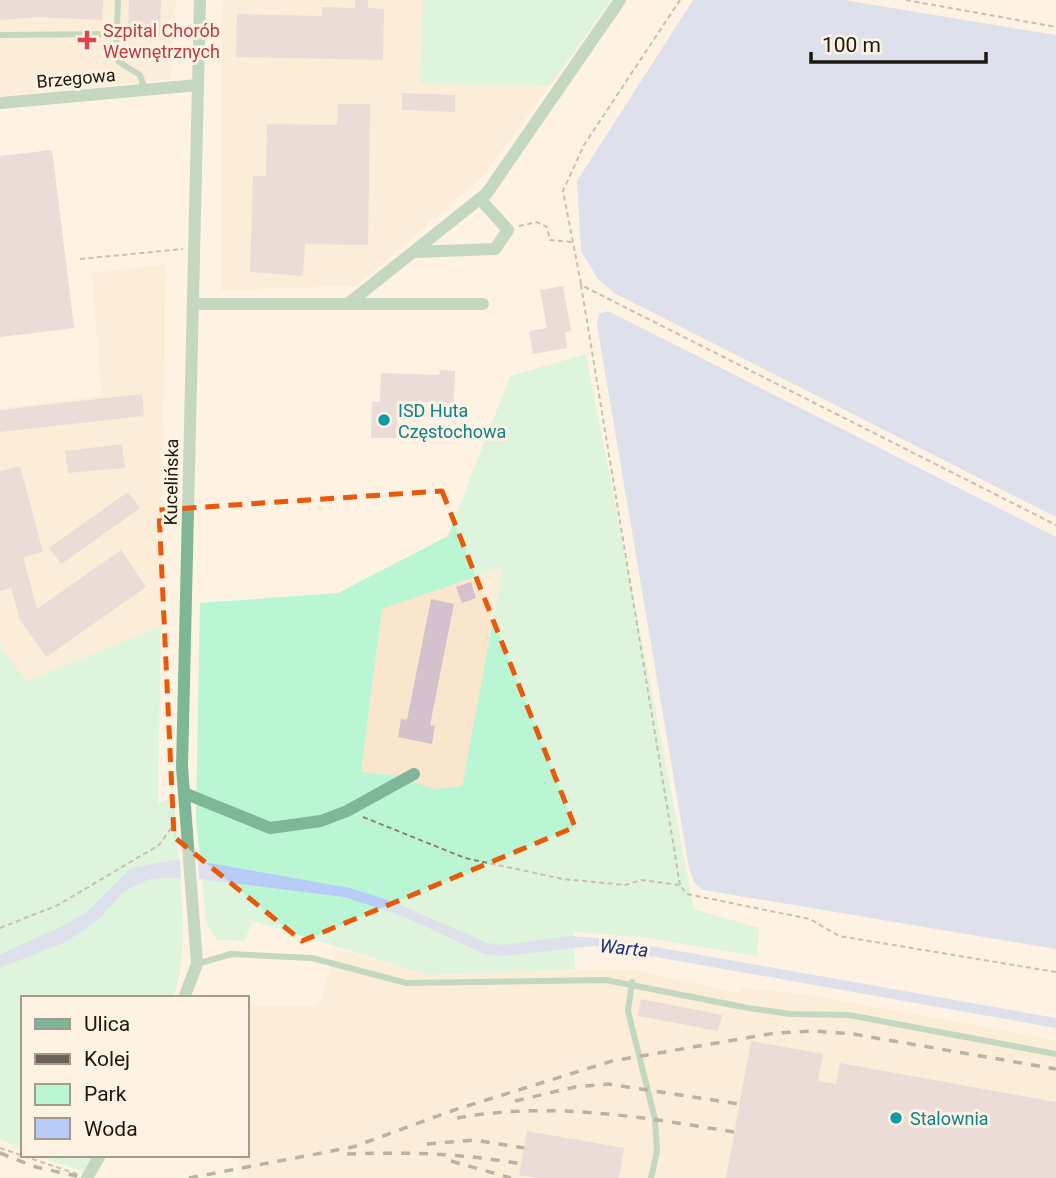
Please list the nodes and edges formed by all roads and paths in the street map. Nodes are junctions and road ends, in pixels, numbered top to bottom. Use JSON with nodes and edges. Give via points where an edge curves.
{"nodes":[{"id":1,"x":118,"y":0,"type":"edge"},
{"id":2,"x":200,"y":0,"type":"edge"},
{"id":3,"x":620,"y":0,"type":"edge"},
{"id":4,"x":680,"y":0,"type":"edge"},
{"id":5,"x":906,"y":0,"type":"edge"},
{"id":6,"x":1056,"y":27,"type":"edge"},
{"id":7,"x":117,"y":34,"type":"junction"},
{"id":8,"x":0,"y":35,"type":"edge"},
{"id":9,"x":198,"y":85,"type":"junction"},
{"id":10,"x":145,"y":90,"type":"junction"},
{"id":11,"x":0,"y":103,"type":"edge"},
{"id":12,"x":480,"y":199,"type":"junction"},
{"id":13,"x":508,"y":230,"type":"junction"},
{"id":14,"x":573,"y":242,"type":"junction"},
{"id":15,"x":194,"y":248,"type":"junction"},
{"id":16,"x":415,"y":252,"type":"junction"},
{"id":17,"x":80,"y":259,"type":"dead end"},
{"id":18,"x":582,"y":285,"type":"junction"},
{"id":19,"x":349,"y":303,"type":"junction"},
{"id":20,"x":193,"y":304,"type":"junction"},
{"id":21,"x":483,"y":304,"type":"dead end"},
{"id":22,"x":1056,"y":525,"type":"edge"},
{"id":23,"x":414,"y":774,"type":"dead end"},
{"id":24,"x":184,"y":793,"type":"junction"},
{"id":25,"x":185,"y":809,"type":"junction"},
{"id":26,"x":348,"y":811,"type":"junction"},
{"id":27,"x":680,"y":885,"type":"junction"},
{"id":28,"x":0,"y":928,"type":"edge"},
{"id":29,"x":197,"y":964,"type":"junction"},
{"id":30,"x":1056,"y":972,"type":"edge"},
{"id":31,"x":632,"y":982,"type":"junction"},
{"id":32,"x":185,"y":996,"type":"edge"},
{"id":33,"x":1056,"y":1054,"type":"edge"},
{"id":34,"x":0,"y":1148,"type":"edge"},
{"id":35,"x":21,"y":1155,"type":"edge"},
{"id":36,"x":27,"y":1157,"type":"edge"},
{"id":37,"x":99,"y":1157,"type":"edge"},
{"id":38,"x":88,"y":1177,"type":"edge"},
{"id":39,"x":651,"y":1178,"type":"edge"}],
"edges":[{"from":1,"to":7,"type":"lane"},
{"from":2,"to":9,"type":"street","name":"Kucelińska"},
{"from":3,"to":12,"type":"street"},
{"from":4,"to":14,"type":"path","via":[[584,145],[563,191]]},
{"from":5,"to":6,"type":"path"},
{"from":7,"to":8,"type":"lane"},
{"from":7,"to":10,"type":"lane","via":[[116,57],[140,75]]},
{"from":9,"to":10,"type":"street","name":"Brzegowa"},
{"from":9,"to":15,"type":"street","name":"Kucelińska"},
{"from":10,"to":11,"type":"street","name":"Brzegowa"},
{"from":12,"to":13,"type":"street"},
{"from":12,"to":16,"type":"street"},
{"from":13,"to":14,"type":"path","via":[[537,222],[547,227],[550,240]]},
{"from":13,"to":16,"type":"street","via":[[495,249]]},
{"from":14,"to":18,"type":"path"},
{"from":15,"to":17,"type":"path"},
{"from":15,"to":20,"type":"street","name":"Kucelińska"},
{"from":16,"to":19,"type":"street"},
{"from":18,"to":22,"type":"path"},
{"from":18,"to":27,"type":"path"},
{"from":19,"to":20,"type":"street"},
{"from":19,"to":21,"type":"street"},
{"from":20,"to":24,"type":"street","name":"Kucelińska"},
{"from":23,"to":26,"type":"street"},
{"from":24,"to":25,"type":"street","name":"Kucelińska"},
{"from":24,"to":26,"type":"street","via":[[270,828],[321,821]]},
{"from":25,"to":28,"type":"path","via":[[159,845],[58,905]]},
{"from":25,"to":29,"type":"street","name":"Kucelińska"},
{"from":26,"to":27,"type":"path","via":[[465,858],[590,883],[625,885],[641,880]]},
{"from":27,"to":30,"type":"path","via":[[687,894],[810,919],[839,936]]},
{"from":29,"to":31,"type":"lane","via":[[231,954],[313,958],[406,983]]},
{"from":29,"to":32,"type":"street"},
{"from":31,"to":33,"type":"lane","via":[[748,1008],[849,1016]]},
{"from":31,"to":39,"type":"lane","via":[[628,1011],[655,1119],[657,1151]]},
{"from":34,"to":35,"type":"path"},
{"from":36,"to":38,"type":"path"},
{"from":37,"to":38,"type":"street"}]}
